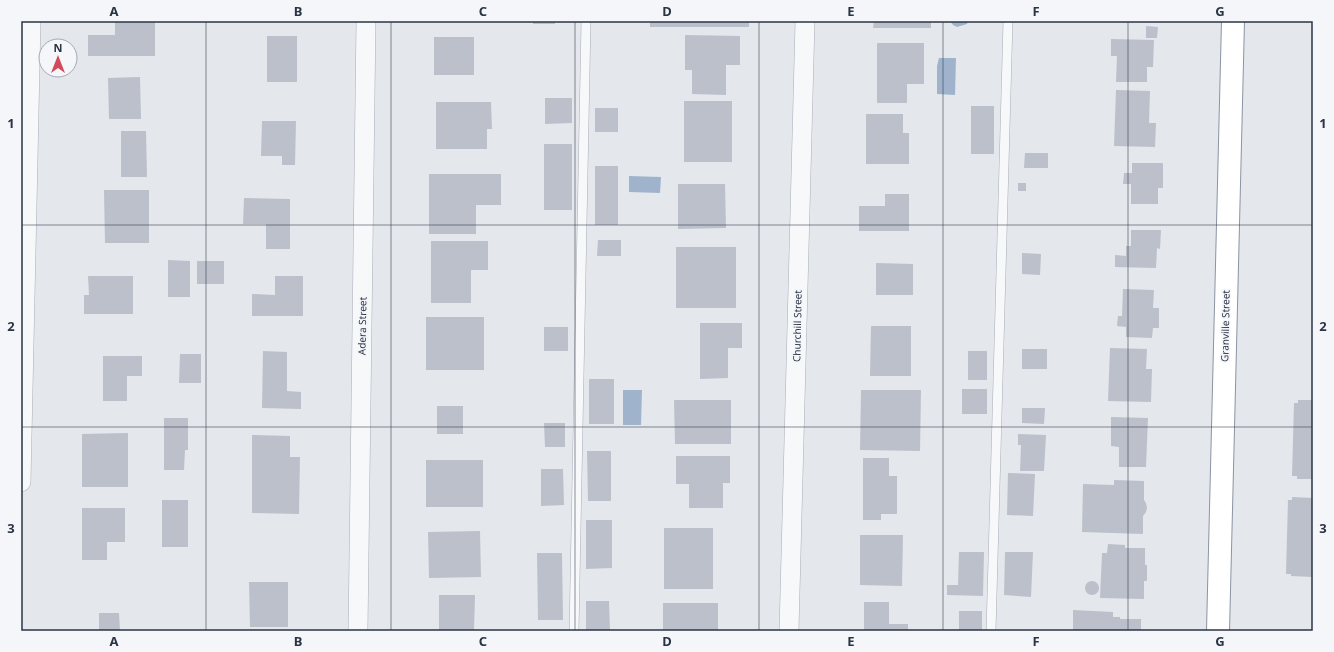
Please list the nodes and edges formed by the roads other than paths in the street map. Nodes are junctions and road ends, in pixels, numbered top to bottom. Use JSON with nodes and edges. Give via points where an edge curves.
{"nodes":[{"id":1,"x":31,"y":21,"type":"edge"},
{"id":2,"x":366,"y":21,"type":"edge"},
{"id":3,"x":586,"y":21,"type":"edge"},
{"id":4,"x":805,"y":21,"type":"edge"},
{"id":5,"x":1008,"y":21,"type":"edge"},
{"id":6,"x":1233,"y":21,"type":"edge"},
{"id":7,"x":22,"y":434,"type":"edge"},
{"id":8,"x":21,"y":482,"type":"edge"},
{"id":9,"x":358,"y":631,"type":"edge"},
{"id":10,"x":574,"y":631,"type":"edge"},
{"id":11,"x":789,"y":631,"type":"edge"},
{"id":12,"x":991,"y":631,"type":"edge"},
{"id":13,"x":1218,"y":631,"type":"edge"}],
"edges":[{"from":1,"to":7,"type":"street"},
{"from":2,"to":9,"type":"street","name":"Adera Street"},
{"from":3,"to":10,"type":"lane"},
{"from":4,"to":11,"type":"street","name":"Churchill Street"},
{"from":5,"to":12,"type":"lane"},
{"from":6,"to":13,"type":"highway","name":"Granville Street"},
{"from":7,"to":8,"type":"street"}]}
